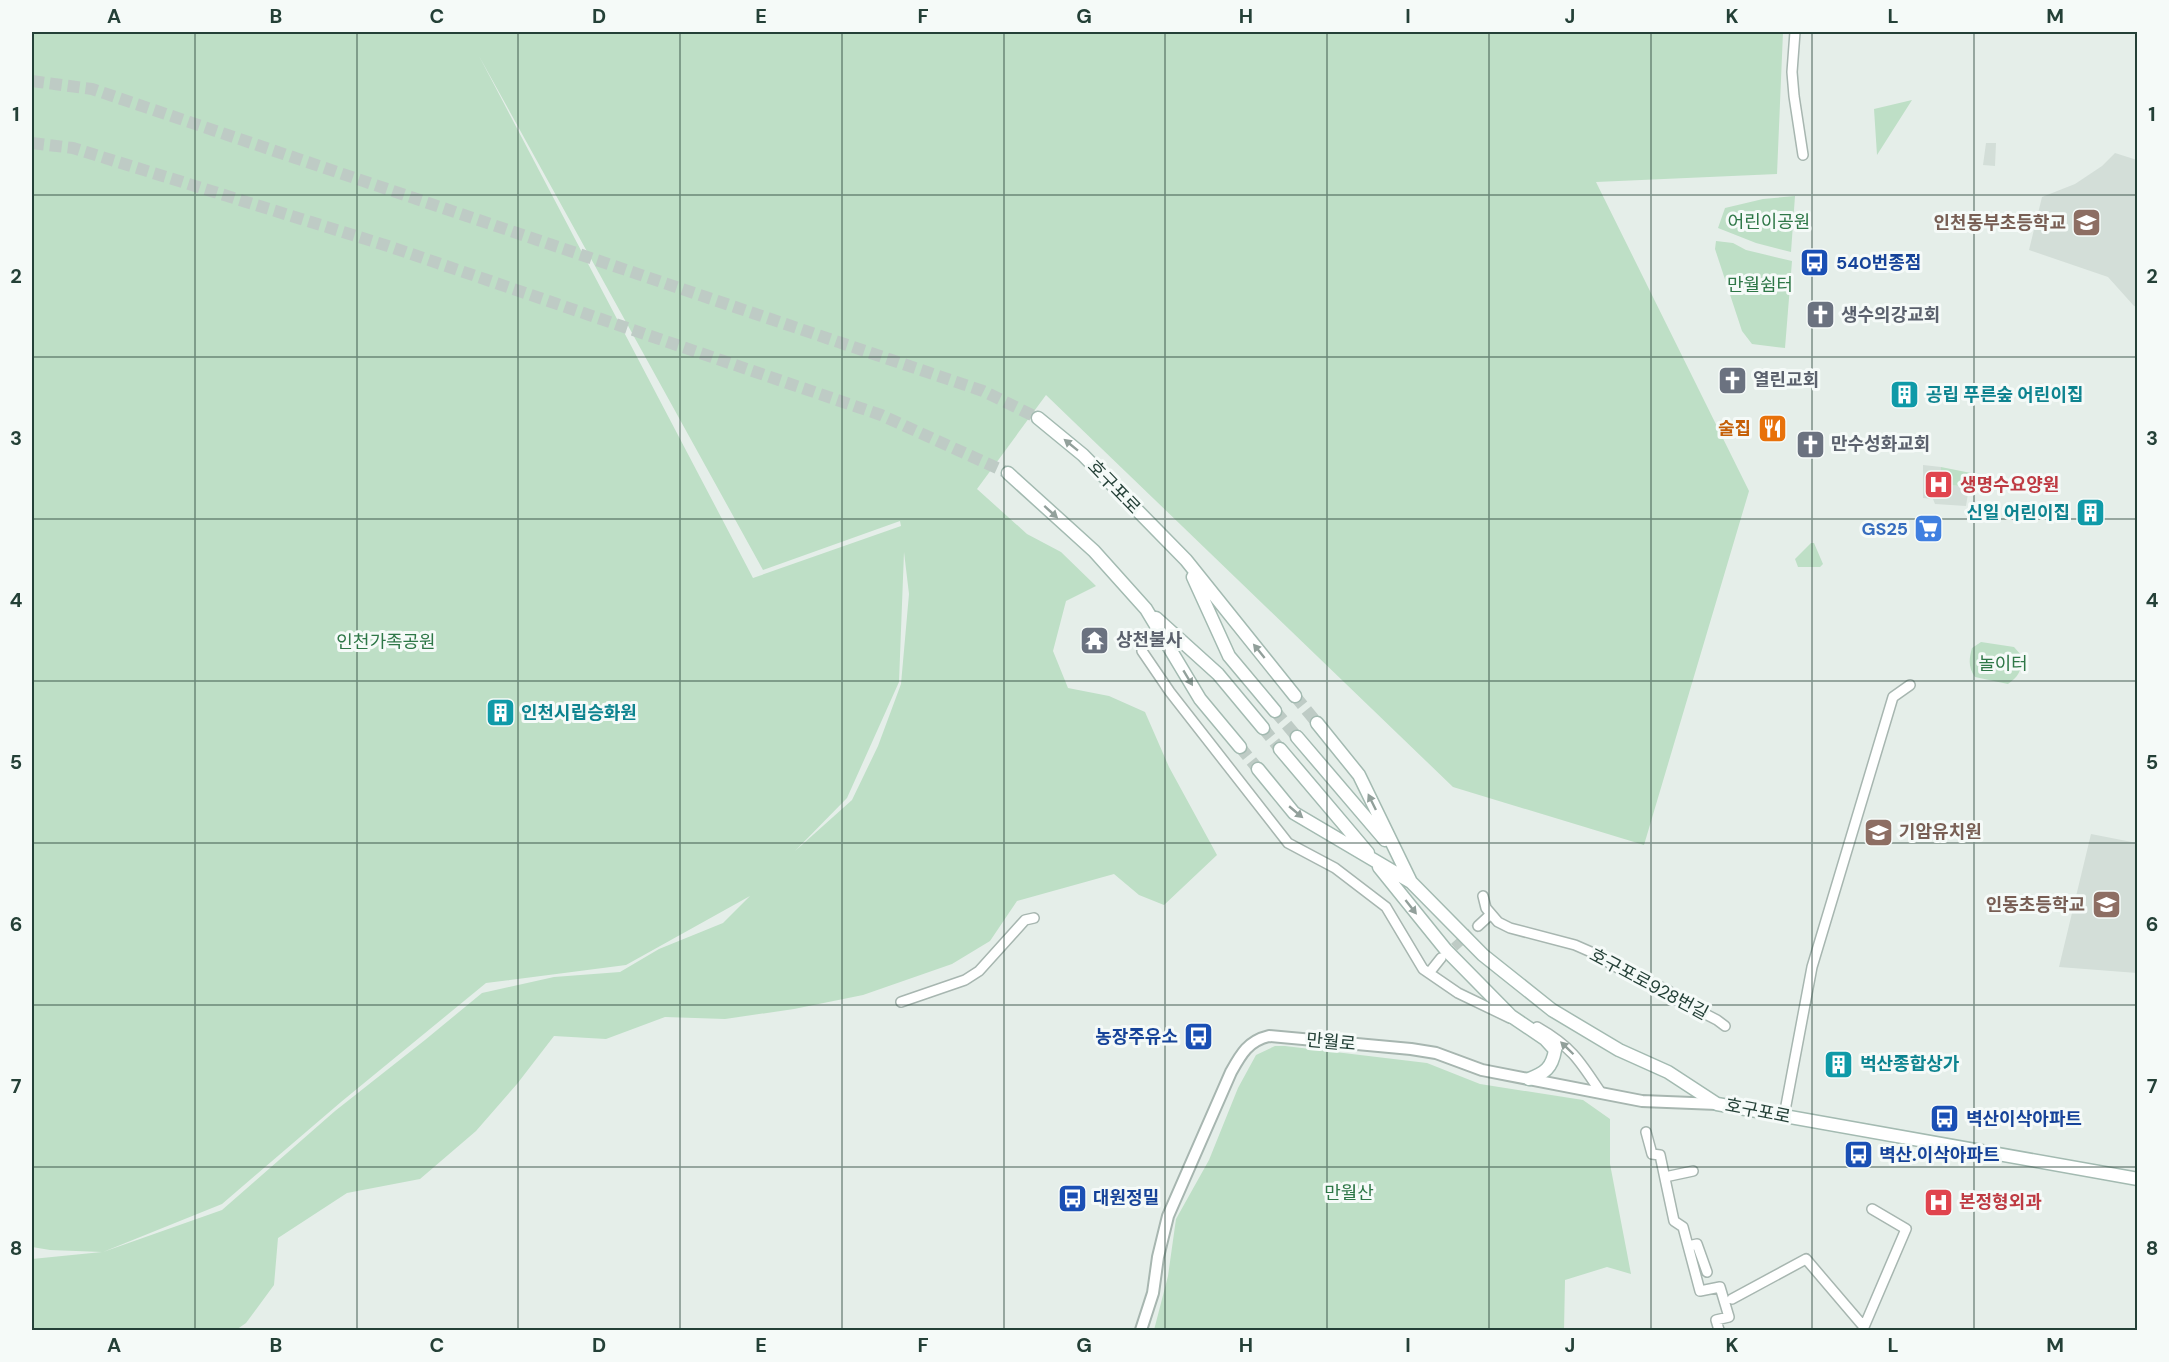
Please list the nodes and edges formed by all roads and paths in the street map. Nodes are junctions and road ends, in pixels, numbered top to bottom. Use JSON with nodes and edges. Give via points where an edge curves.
{"nodes":[{"id":1,"x":1795,"y":32,"type":"edge"},
{"id":2,"x":1803,"y":155,"type":"dead end"},
{"id":3,"x":1038,"y":418,"type":"tunnel mouth"},
{"id":4,"x":1008,"y":473,"type":"tunnel mouth"},
{"id":5,"x":1185,"y":560,"type":"junction"},
{"id":6,"x":1146,"y":609,"type":"junction"},
{"id":7,"x":1142,"y":651,"type":"dead end"},
{"id":8,"x":1910,"y":685,"type":"dead end"},
{"id":9,"x":1295,"y":696,"type":"tunnel mouth"},
{"id":10,"x":1275,"y":711,"type":"tunnel mouth"},
{"id":11,"x":1317,"y":723,"type":"tunnel mouth"},
{"id":12,"x":1263,"y":728,"type":"tunnel mouth"},
{"id":13,"x":1297,"y":737,"type":"tunnel mouth"},
{"id":14,"x":1240,"y":747,"type":"tunnel mouth"},
{"id":15,"x":1280,"y":749,"type":"tunnel mouth"},
{"id":16,"x":1258,"y":769,"type":"tunnel mouth"},
{"id":17,"x":1398,"y":854,"type":"junction"},
{"id":18,"x":1375,"y":861,"type":"junction"},
{"id":19,"x":1411,"y":882,"type":"junction"},
{"id":20,"x":1483,"y":896,"type":"dead end"},
{"id":21,"x":1491,"y":914,"type":"junction"},
{"id":22,"x":1034,"y":918,"type":"dead end"},
{"id":23,"x":1478,"y":926,"type":"tunnel mouth"},
{"id":24,"x":1441,"y":958,"type":"tunnel mouth"},
{"id":25,"x":1429,"y":973,"type":"junction"},
{"id":26,"x":901,"y":1002,"type":"dead end"},
{"id":27,"x":1518,"y":1021,"type":"junction"},
{"id":28,"x":1725,"y":1026,"type":"dead end"},
{"id":29,"x":1528,"y":1079,"type":"junction"},
{"id":30,"x":1601,"y":1093,"type":"junction"},
{"id":31,"x":1717,"y":1104,"type":"junction"},
{"id":32,"x":1784,"y":1116,"type":"junction"},
{"id":33,"x":1646,"y":1132,"type":"dead end"},
{"id":34,"x":1693,"y":1171,"type":"dead end"},
{"id":35,"x":1665,"y":1177,"type":"junction"},
{"id":36,"x":2138,"y":1179,"type":"edge"},
{"id":37,"x":1872,"y":1209,"type":"dead end"},
{"id":38,"x":1688,"y":1246,"type":"junction"},
{"id":39,"x":1707,"y":1272,"type":"dead end"},
{"id":40,"x":1732,"y":1299,"type":"dead end"},
{"id":41,"x":1141,"y":1330,"type":"edge"},
{"id":42,"x":1719,"y":1330,"type":"edge"},
{"id":43,"x":1863,"y":1330,"type":"edge"}],
"edges":[{"from":1,"to":2,"type":"street","via":[[1793,84]]},
{"from":5,"to":3,"type":"main road","name":"호구포로","one_way":true,"via":[[1083,455]]},
{"from":4,"to":6,"type":"main road","one_way":true,"via":[[1094,551]]},
{"from":9,"to":5,"type":"main road","name":"호구포로","one_way":true},
{"from":5,"to":10,"type":"main road","name":"호구포로","via":[[1229,656]]},
{"from":6,"to":12,"type":"main road","via":[[1218,674]]},
{"from":6,"to":14,"type":"main road","one_way":true,"via":[[1200,699]]},
{"from":7,"to":25,"type":"street","via":[[1288,843],[1335,868],[1386,907]]},
{"from":8,"to":32,"type":"street","via":[[1893,697],[1812,967]]},
{"from":17,"to":11,"type":"main road","name":"호구포로","one_way":true,"via":[[1359,775]]},
{"from":13,"to":17,"type":"main road","name":"호구포로"},
{"from":15,"to":18,"type":"main road","name":"호구포로"},
{"from":16,"to":18,"type":"main road","name":"호구포로","one_way":true,"via":[[1294,813]]},
{"from":17,"to":19,"type":"main road","name":"호구포로"},
{"from":18,"to":19,"type":"main road","name":"호구포로"},
{"from":18,"to":27,"type":"main road","one_way":true,"via":[[1446,950]]},
{"from":19,"to":31,"type":"main road","name":"호구포로","via":[[1483,956],[1552,1010],[1619,1050],[1668,1072]]},
{"from":20,"to":21,"type":"street"},
{"from":21,"to":23,"type":"street"},
{"from":21,"to":28,"type":"street","name":"호구포로928번길","via":[[1510,928],[1591,952],[1630,975],[1666,989]]},
{"from":22,"to":26,"type":"street","via":[[1025,920],[979,971],[965,980]]},
{"from":24,"to":25,"type":"street"},
{"from":25,"to":27,"type":"street","via":[[1458,993]]},
{"from":27,"to":29,"type":"main road","via":[[1555,1050],[1544,1074]]},
{"from":30,"to":27,"type":"street","one_way":true,"via":[[1560,1040]]},
{"from":29,"to":30,"type":"street","name":"만월로"},
{"from":29,"to":41,"type":"street","name":"만월로","via":[[1411,1049],[1269,1036],[1252,1042],[1231,1072],[1168,1216],[1153,1293]]},
{"from":30,"to":31,"type":"street","name":"만월로","via":[[1642,1101]]},
{"from":31,"to":32,"type":"main road","name":"호구포로"},
{"from":32,"to":36,"type":"main road","name":"호구포로"},
{"from":33,"to":35,"type":"street","via":[[1652,1154],[1660,1155]]},
{"from":34,"to":35,"type":"street"},
{"from":35,"to":38,"type":"street","via":[[1674,1221],[1683,1227]]},
{"from":37,"to":43,"type":"street","via":[[1906,1229]]},
{"from":38,"to":39,"type":"street","via":[[1697,1244]]},
{"from":38,"to":42,"type":"street","via":[[1700,1291],[1720,1287],[1729,1317],[1716,1320]]},
{"from":40,"to":43,"type":"street","via":[[1806,1259]]}]}
